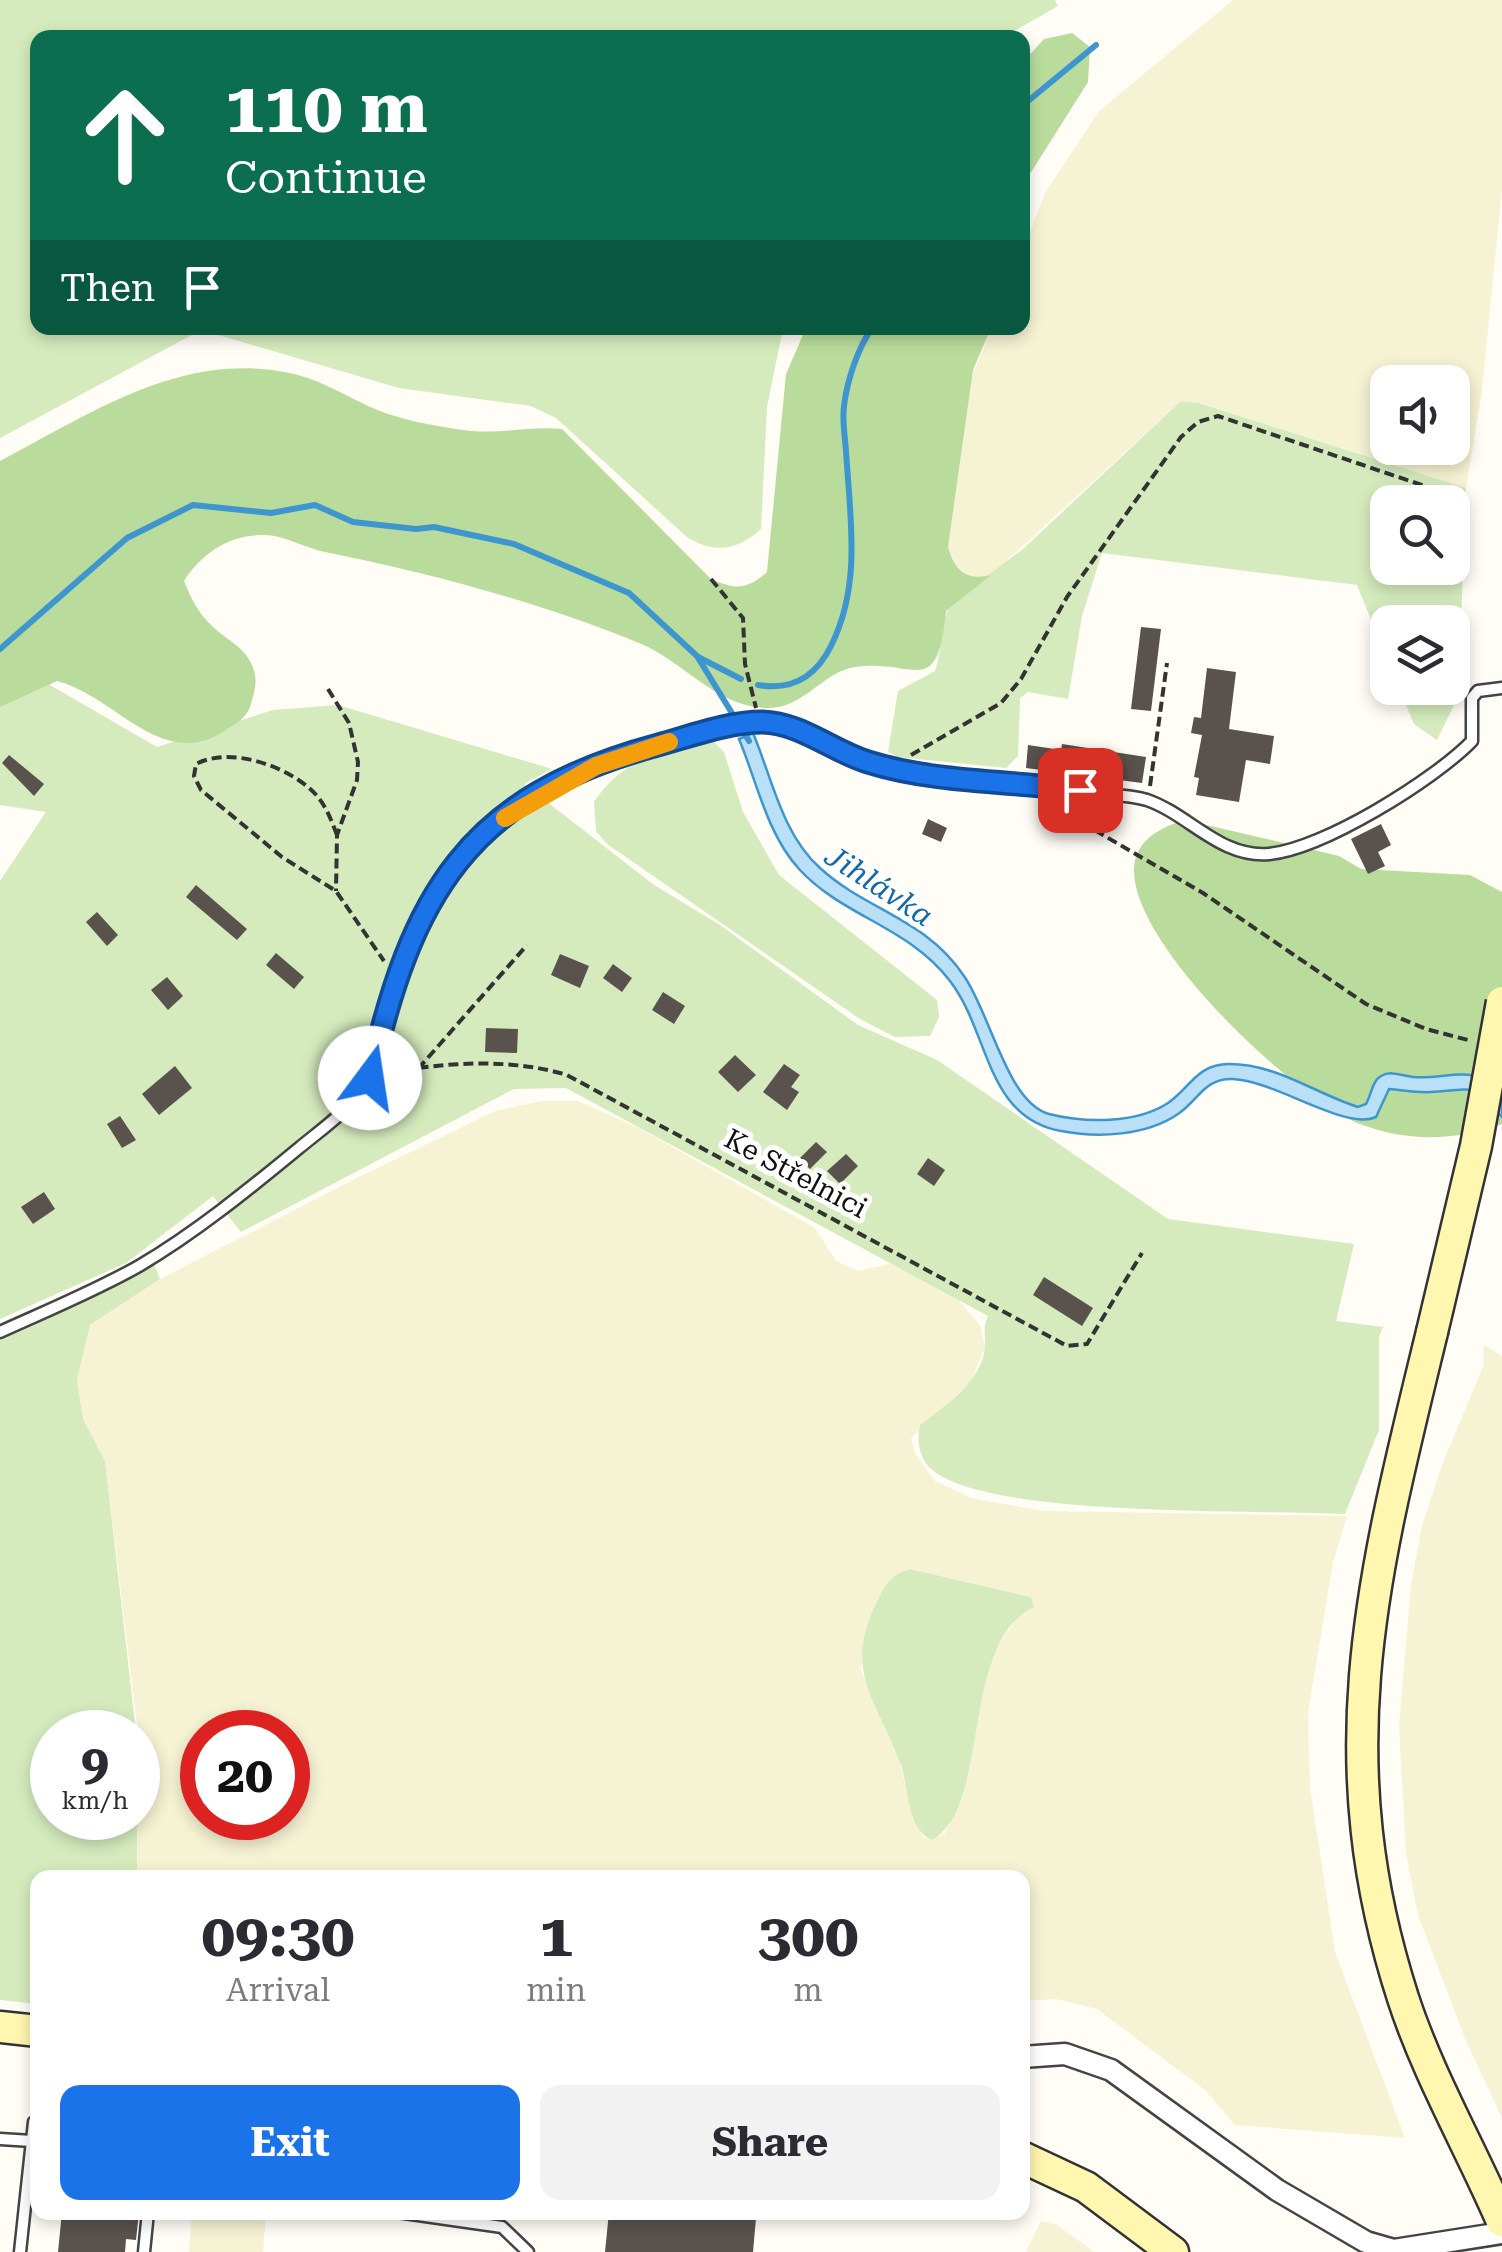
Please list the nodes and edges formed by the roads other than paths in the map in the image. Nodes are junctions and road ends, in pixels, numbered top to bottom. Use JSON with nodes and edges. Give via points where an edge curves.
{"nodes":[{"id":1,"x":1496,"y":688,"type":"edge"},
{"id":2,"x":1502,"y":1002,"type":"edge"},
{"id":3,"x":0,"y":1332,"type":"edge"},
{"id":4,"x":0,"y":2027,"type":"edge"},
{"id":5,"x":30,"y":2030,"type":"edge"},
{"id":6,"x":1030,"y":2056,"type":"edge"},
{"id":7,"x":0,"y":2139,"type":"edge"},
{"id":8,"x":30,"y":2141,"type":"edge"},
{"id":9,"x":30,"y":2160,"type":"edge"},
{"id":10,"x":1030,"y":2161,"type":"edge"},
{"id":11,"x":147,"y":2220,"type":"edge"},
{"id":12,"x":453,"y":2220,"type":"edge"},
{"id":13,"x":1502,"y":2220,"type":"edge"},
{"id":14,"x":1502,"y":2232,"type":"edge"},
{"id":15,"x":20,"y":2252,"type":"edge"},
{"id":16,"x":144,"y":2252,"type":"edge"},
{"id":17,"x":528,"y":2252,"type":"edge"},
{"id":18,"x":1174,"y":2252,"type":"edge"}],
"edges":[{"from":1,"to":3,"type":"lane","via":[[1472,698],[1472,741],[1451,762],[1320,838],[1272,854],[1245,853],[1148,800],[896,769],[786,725],[725,727],[631,752],[536,797],[455,860],[396,973],[370,1078],[320,1131],[137,1267]]},
{"from":2,"to":13,"type":"main road","bridge":true,"via":[[1476,1146],[1368,1618],[1361,1712],[1364,1807],[1379,1904],[1404,1999]]},
{"from":4,"to":5,"type":"main road"},
{"from":6,"to":14,"type":"street","via":[[1065,2054],[1111,2070],[1276,2190],[1366,2242],[1394,2250]]},
{"from":7,"to":8,"type":"lane"},
{"from":9,"to":15,"type":"lane"},
{"from":10,"to":18,"type":"main road","via":[[1086,2187]]},
{"from":11,"to":16,"type":"lane"},
{"from":12,"to":17,"type":"lane","via":[[502,2227]]}]}
